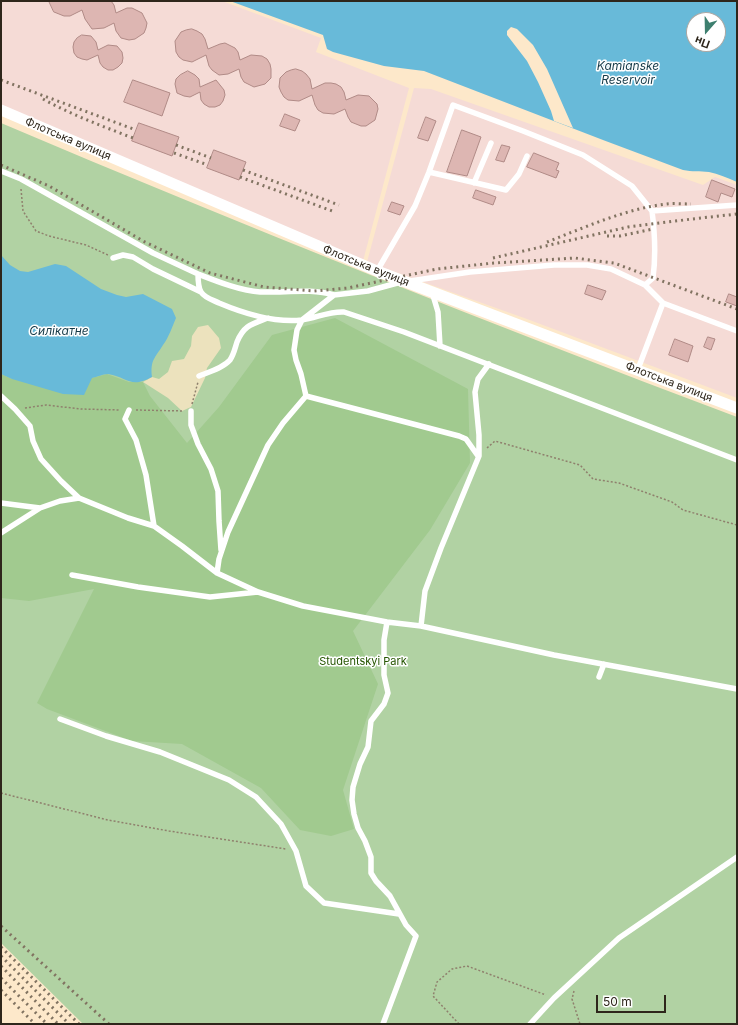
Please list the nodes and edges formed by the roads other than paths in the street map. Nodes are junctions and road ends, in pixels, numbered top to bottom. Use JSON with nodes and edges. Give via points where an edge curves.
{"nodes":[{"id":1,"x":1,"y":110,"type":"edge"},
{"id":2,"x":491,"y":144,"type":"dead end"},
{"id":3,"x":527,"y":156,"type":"dead end"},
{"id":4,"x":1,"y":171,"type":"edge"},
{"id":5,"x":429,"y":172,"type":"junction"},
{"id":6,"x":474,"y":183,"type":"junction"},
{"id":7,"x":737,"y":205,"type":"edge"},
{"id":8,"x":652,"y":211,"type":"junction"},
{"id":9,"x":113,"y":258,"type":"road end"},
{"id":10,"x":377,"y":271,"type":"junction"},
{"id":11,"x":198,"y":274,"type":"junction"},
{"id":12,"x":404,"y":282,"type":"junction"},
{"id":13,"x":645,"y":285,"type":"junction"},
{"id":14,"x":201,"y":292,"type":"junction"},
{"id":15,"x":432,"y":292,"type":"junction"},
{"id":16,"x":334,"y":295,"type":"junction"},
{"id":17,"x":663,"y":303,"type":"junction"},
{"id":18,"x":268,"y":318,"type":"junction"},
{"id":19,"x":302,"y":320,"type":"junction"},
{"id":20,"x":737,"y":331,"type":"edge"},
{"id":21,"x":440,"y":346,"type":"junction"},
{"id":22,"x":489,"y":364,"type":"junction"},
{"id":23,"x":638,"y":369,"type":"junction"},
{"id":24,"x":199,"y":376,"type":"road end"},
{"id":25,"x":1,"y":396,"type":"edge"},
{"id":26,"x":306,"y":396,"type":"junction"},
{"id":27,"x":737,"y":408,"type":"edge"},
{"id":28,"x":129,"y":410,"type":"road end"},
{"id":29,"x":191,"y":411,"type":"road end"},
{"id":30,"x":478,"y":456,"type":"junction"},
{"id":31,"x":737,"y":460,"type":"edge"},
{"id":32,"x":79,"y":498,"type":"junction"},
{"id":33,"x":1,"y":504,"type":"edge"},
{"id":34,"x":40,"y":508,"type":"junction"},
{"id":35,"x":154,"y":526,"type":"junction"},
{"id":36,"x":1,"y":533,"type":"edge"},
{"id":37,"x":222,"y":552,"type":"junction"},
{"id":38,"x":217,"y":573,"type":"junction"},
{"id":39,"x":72,"y":575,"type":"dead end"},
{"id":40,"x":258,"y":592,"type":"junction"},
{"id":41,"x":387,"y":622,"type":"junction"},
{"id":42,"x":421,"y":626,"type":"junction"},
{"id":43,"x":604,"y":664,"type":"junction"},
{"id":44,"x":599,"y":677,"type":"dead end"},
{"id":45,"x":737,"y":689,"type":"edge"},
{"id":46,"x":60,"y":719,"type":"dead end"},
{"id":47,"x":737,"y":857,"type":"edge"},
{"id":48,"x":399,"y":914,"type":"junction"},
{"id":49,"x":383,"y":1024,"type":"edge"},
{"id":50,"x":530,"y":1024,"type":"edge"}],
"edges":[{"from":1,"to":10,"type":"street","name":"Флотська вулиця"},
{"from":2,"to":6,"type":"lane"},
{"from":3,"to":6,"type":"lane","via":[[519,174],[506,190]]},
{"from":4,"to":11,"type":"lane","via":[[21,179],[153,253]]},
{"from":5,"to":6,"type":"lane"},
{"from":5,"to":8,"type":"lane","via":[[453,105],[583,155],[632,186]]},
{"from":5,"to":10,"type":"lane","via":[[415,206]]},
{"from":7,"to":8,"type":"lane"},
{"from":8,"to":13,"type":"lane","via":[[656,234],[656,258],[653,278]]},
{"from":9,"to":14,"type":"lane","via":[[123,255],[133,257]]},
{"from":10,"to":12,"type":"street","name":"Флотська вулиця"},
{"from":11,"to":14,"type":"lane"},
{"from":11,"to":16,"type":"lane","via":[[228,285],[259,292],[323,292]]},
{"from":12,"to":13,"type":"lane","via":[[470,272],[587,265],[611,269]]},
{"from":12,"to":15,"type":"street","name":"Флотська вулиця"},
{"from":12,"to":16,"type":"lane","via":[[368,291]]},
{"from":13,"to":17,"type":"lane"},
{"from":14,"to":18,"type":"lane","via":[[205,297],[228,306]]},
{"from":15,"to":21,"type":"lane","via":[[438,312]]},
{"from":15,"to":23,"type":"street","name":"Флотська вулиця"},
{"from":16,"to":19,"type":"lane"},
{"from":17,"to":20,"type":"lane"},
{"from":17,"to":23,"type":"lane"},
{"from":18,"to":19,"type":"lane"},
{"from":18,"to":24,"type":"lane","via":[[243,330],[230,360]]},
{"from":19,"to":21,"type":"lane","via":[[344,312]]},
{"from":19,"to":26,"type":"lane","via":[[297,330],[294,350]]},
{"from":21,"to":22,"type":"lane"},
{"from":22,"to":30,"type":"lane","via":[[478,379],[475,392]]},
{"from":22,"to":31,"type":"lane"},
{"from":23,"to":27,"type":"street","name":"Флотська вулиця"},
{"from":25,"to":32,"type":"lane","via":[[30,426],[41,459]]},
{"from":26,"to":30,"type":"lane","via":[[459,436],[466,440]]},
{"from":26,"to":37,"type":"lane","via":[[268,445],[228,532]]},
{"from":28,"to":35,"type":"lane","via":[[125,419],[136,440],[146,475]]},
{"from":29,"to":37,"type":"lane","via":[[191,425],[218,491]]},
{"from":30,"to":42,"type":"lane","via":[[425,591]]},
{"from":32,"to":34,"type":"lane"},
{"from":32,"to":35,"type":"lane"},
{"from":33,"to":34,"type":"lane"},
{"from":34,"to":36,"type":"lane"},
{"from":35,"to":38,"type":"lane"},
{"from":37,"to":38,"type":"lane"},
{"from":38,"to":40,"type":"lane"},
{"from":39,"to":40,"type":"lane","via":[[210,597]]},
{"from":40,"to":41,"type":"lane","via":[[303,606]]},
{"from":41,"to":42,"type":"lane"},
{"from":41,"to":48,"type":"lane","via":[[384,675],[388,693],[384,704],[371,722],[368,747],[353,787],[352,800],[358,828],[371,857],[371,873],[390,896]]},
{"from":42,"to":43,"type":"lane"},
{"from":43,"to":44,"type":"lane"},
{"from":43,"to":45,"type":"lane"},
{"from":46,"to":48,"type":"lane","via":[[160,752],[229,780],[256,797],[281,824],[296,851],[306,886],[324,903]]},
{"from":47,"to":50,"type":"lane","via":[[619,938],[554,998]]},
{"from":48,"to":49,"type":"lane","via":[[416,936]]}]}
